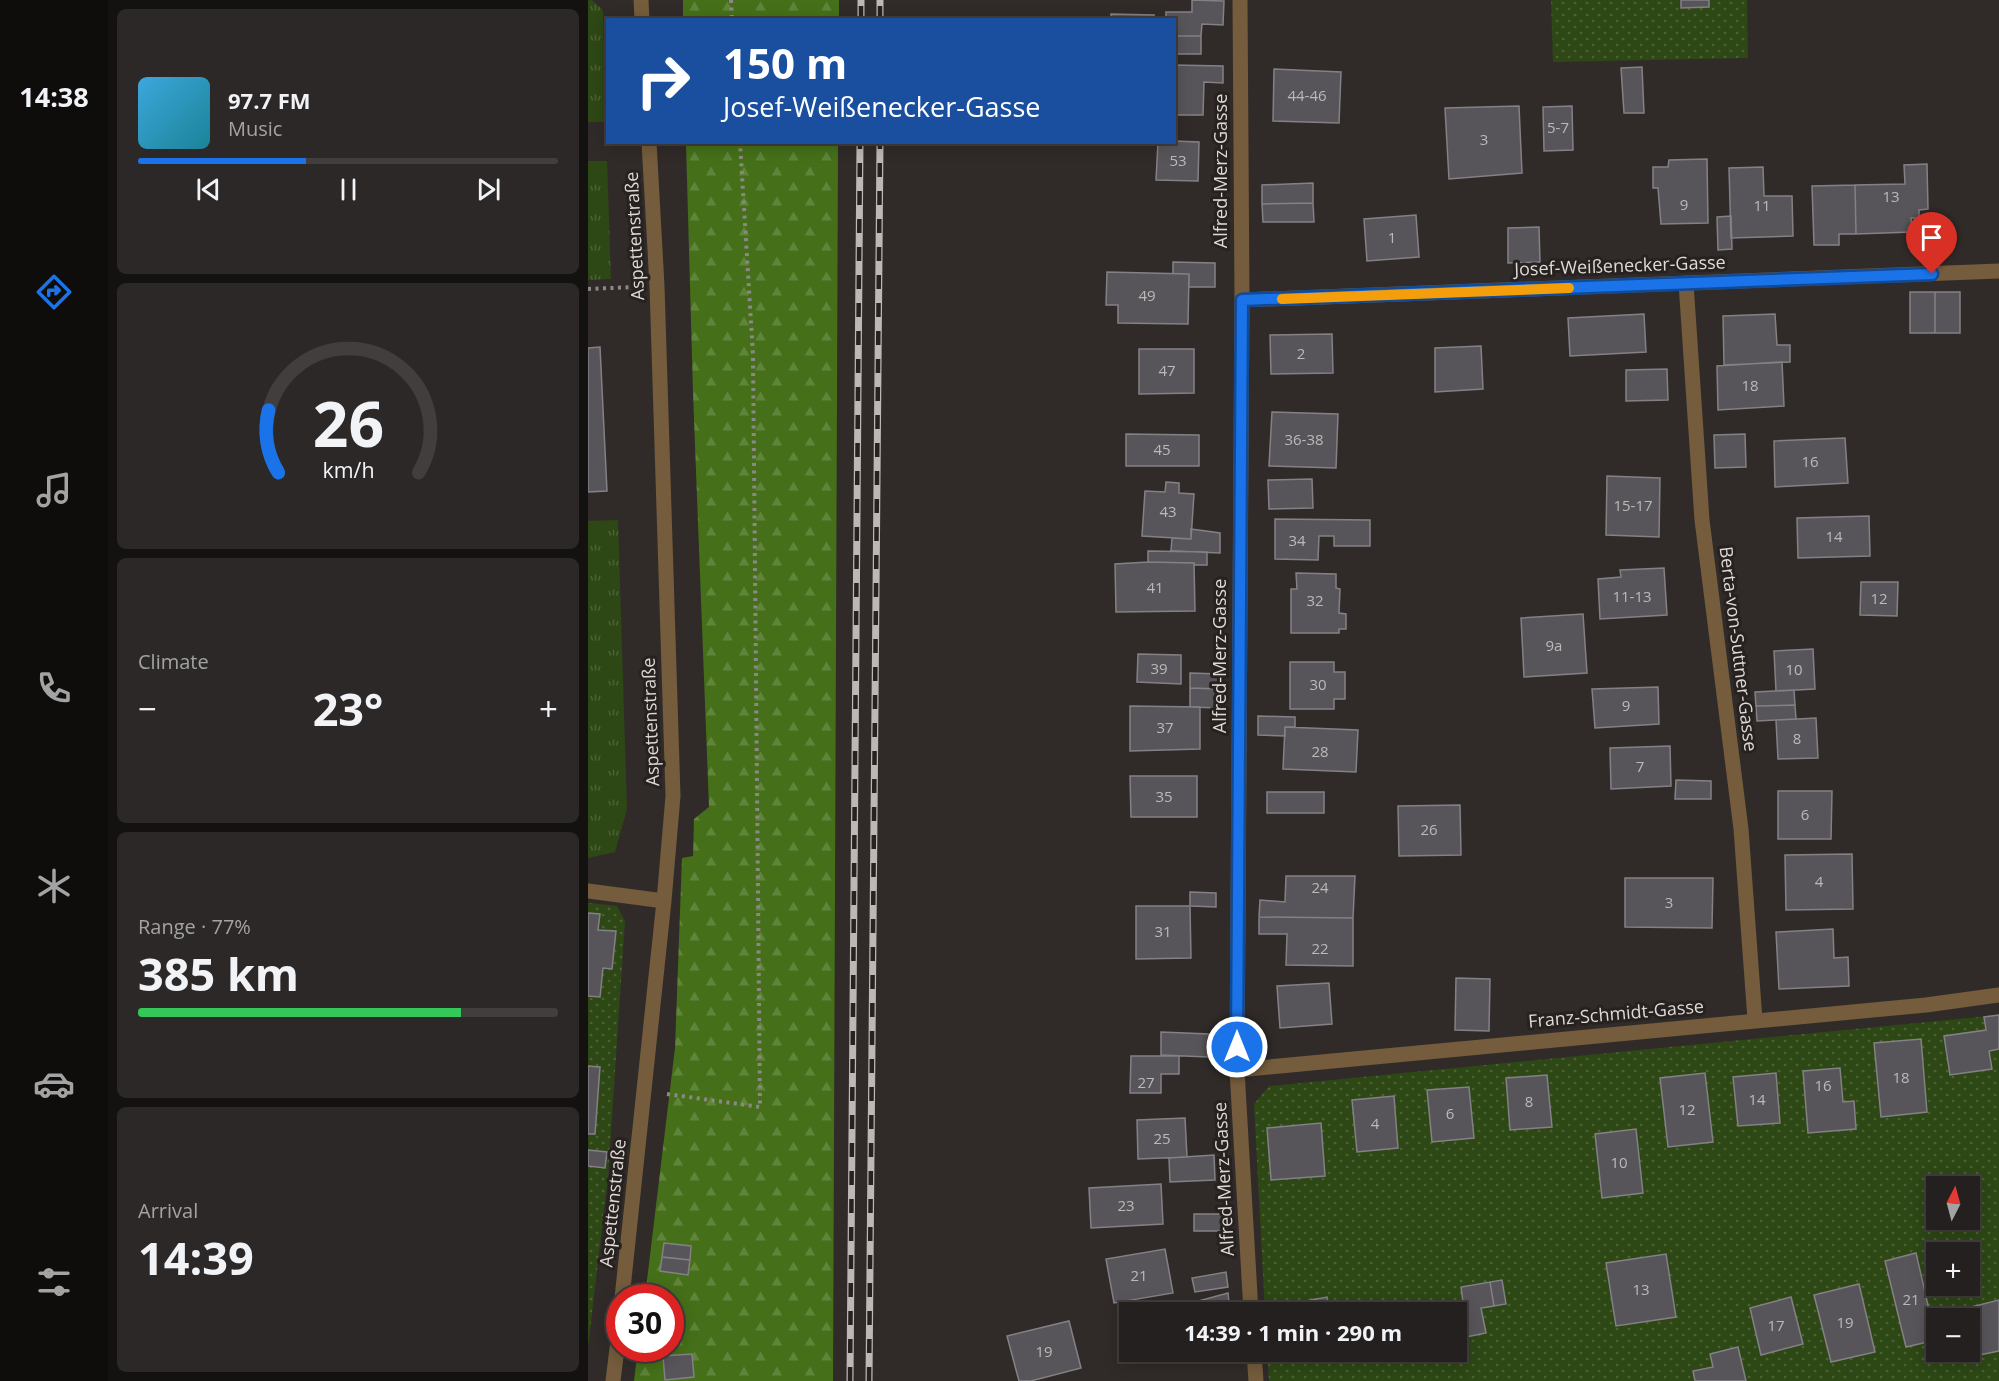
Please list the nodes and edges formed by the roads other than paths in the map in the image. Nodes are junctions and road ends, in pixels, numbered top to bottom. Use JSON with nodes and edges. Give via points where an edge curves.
{"nodes":[{"id":1,"x":641,"y":0,"type":"edge"},
{"id":2,"x":1240,"y":0,"type":"edge"},
{"id":3,"x":642,"y":18,"type":"edge"},
{"id":4,"x":649,"y":144,"type":"edge"},
{"id":5,"x":1999,"y":271,"type":"edge"},
{"id":6,"x":1686,"y":283,"type":"junction"},
{"id":7,"x":1242,"y":300,"type":"junction"},
{"id":8,"x":588,"y":891,"type":"edge"},
{"id":9,"x":664,"y":901,"type":"junction"},
{"id":10,"x":1999,"y":995,"type":"edge"},
{"id":11,"x":1755,"y":1020,"type":"junction"},
{"id":12,"x":1237,"y":1070,"type":"junction"},
{"id":13,"x":624,"y":1284,"type":"edge"},
{"id":14,"x":1250,"y":1302,"type":"edge"},
{"id":15,"x":616,"y":1362,"type":"edge"},
{"id":16,"x":1255,"y":1362,"type":"edge"},
{"id":17,"x":614,"y":1381,"type":"edge"},
{"id":18,"x":1256,"y":1381,"type":"edge"}],
"edges":[{"from":1,"to":3,"type":"street"},
{"from":2,"to":7,"type":"street","name":"Alfred-Merz-Gasse"},
{"from":4,"to":9,"type":"street","name":"Aspettenstraße","via":[[673,796]]},
{"from":5,"to":6,"type":"street","name":"Josef-Weißenecker-Gasse"},
{"from":6,"to":7,"type":"street","name":"Josef-Weißenecker-Gasse"},
{"from":6,"to":11,"type":"street","name":"Berta-von-Suttner-Gasse","via":[[1702,520],[1741,829]]},
{"from":7,"to":12,"type":"street","name":"Alfred-Merz-Gasse"},
{"from":8,"to":9,"type":"street"},
{"from":9,"to":13,"type":"street","name":"Aspettenstraße"},
{"from":10,"to":11,"type":"street","name":"Franz-Schmidt-Gasse"},
{"from":11,"to":12,"type":"street","name":"Franz-Schmidt-Gasse"},
{"from":12,"to":14,"type":"street","name":"Alfred-Merz-Gasse"},
{"from":15,"to":17,"type":"street"},
{"from":16,"to":18,"type":"street"}]}
